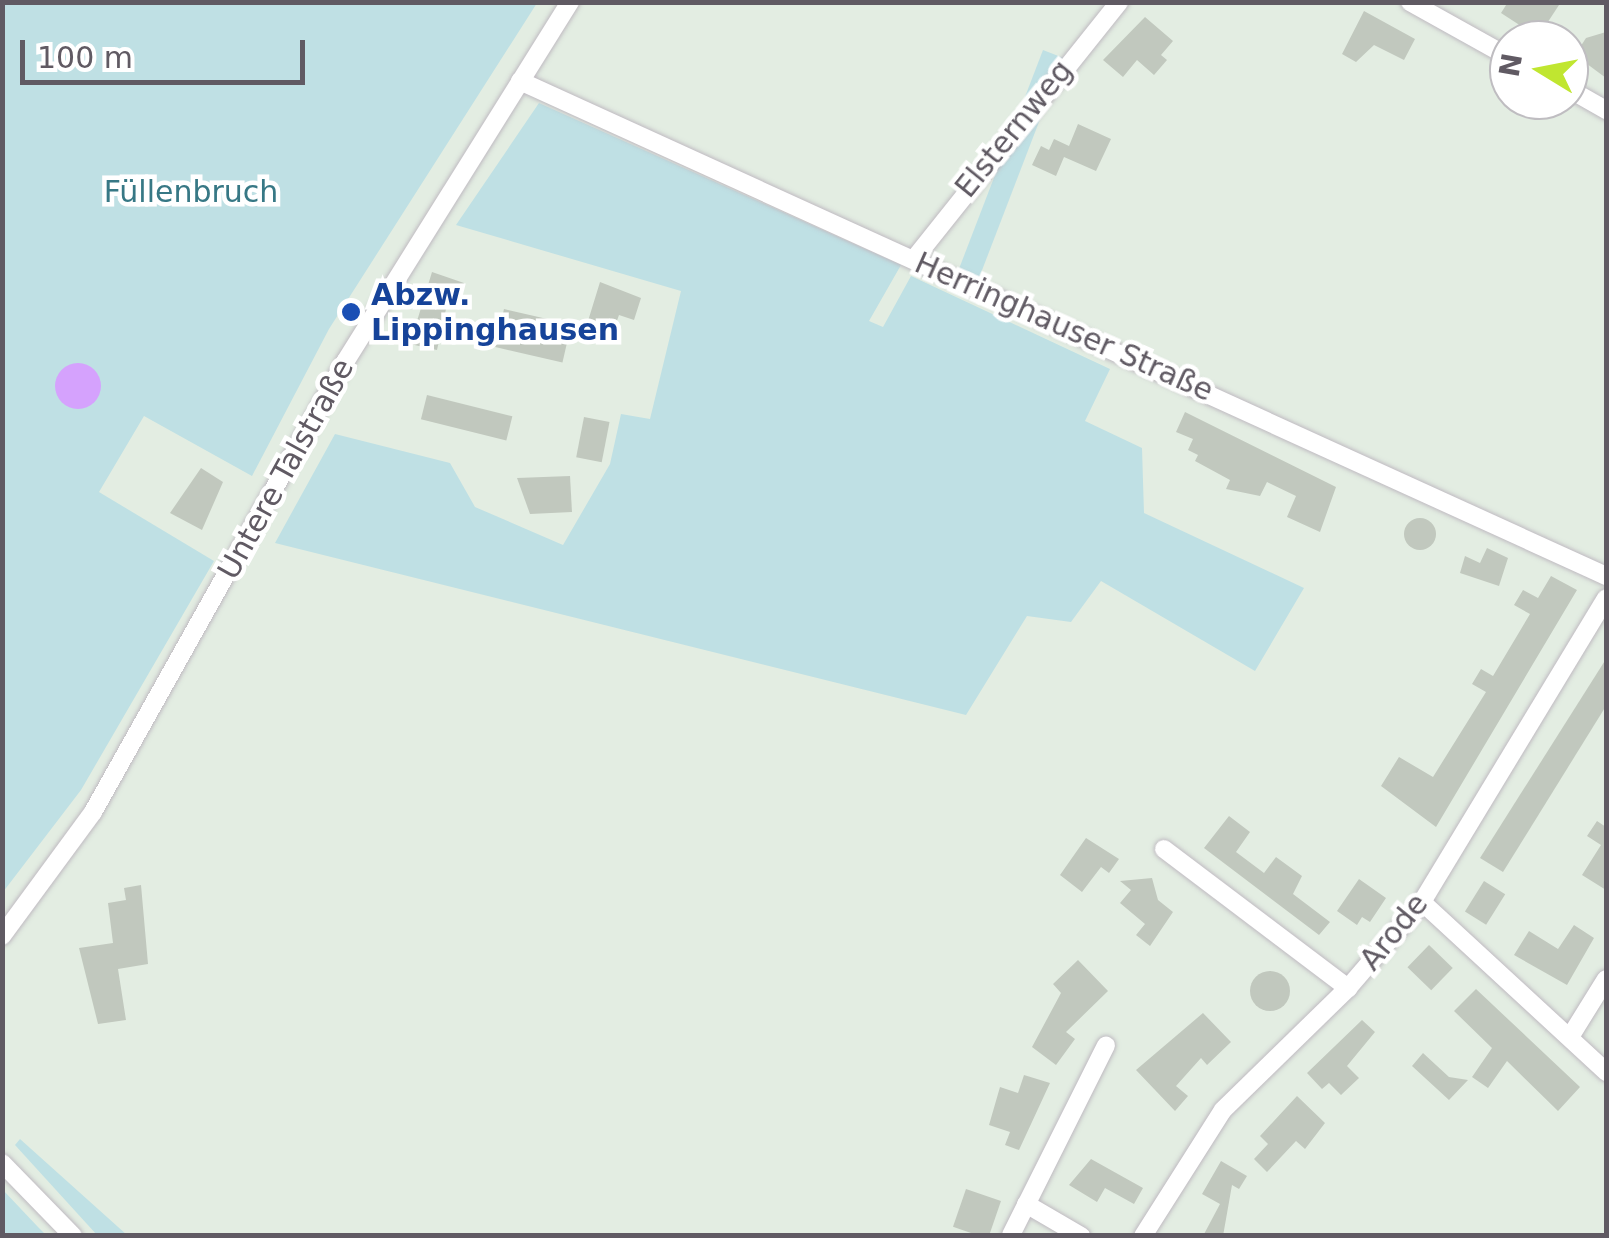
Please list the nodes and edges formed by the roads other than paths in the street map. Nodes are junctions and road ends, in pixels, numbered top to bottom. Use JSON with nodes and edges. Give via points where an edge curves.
{"nodes":[{"id":1,"x":570,"y":2,"type":"edge"},
{"id":2,"x":1119,"y":2,"type":"edge"},
{"id":3,"x":1410,"y":2,"type":"edge"},
{"id":4,"x":1489,"y":46,"type":"edge"},
{"id":5,"x":520,"y":81,"type":"junction"},
{"id":6,"x":914,"y":260,"type":"junction"},
{"id":7,"x":1606,"y":576,"type":"edge"},
{"id":8,"x":1606,"y":598,"type":"edge"},
{"id":9,"x":1164,"y":849,"type":"dead end"},
{"id":10,"x":1422,"y":902,"type":"junction"},
{"id":11,"x":2,"y":936,"type":"edge"},
{"id":12,"x":1606,"y":979,"type":"edge"},
{"id":13,"x":1348,"y":988,"type":"junction"},
{"id":14,"x":1570,"y":1038,"type":"junction"},
{"id":15,"x":1106,"y":1045,"type":"dead end"},
{"id":16,"x":1606,"y":1072,"type":"edge"},
{"id":17,"x":2,"y":1163,"type":"edge"},
{"id":18,"x":1026,"y":1204,"type":"junction"},
{"id":19,"x":1010,"y":1235,"type":"edge"},
{"id":20,"x":73,"y":1236,"type":"edge"},
{"id":21,"x":1082,"y":1236,"type":"edge"},
{"id":22,"x":1143,"y":1236,"type":"edge"}],
"edges":[{"from":1,"to":5,"type":"street","name":"Untere Talstraße"},
{"from":2,"to":6,"type":"street","name":"Elsternweg"},
{"from":3,"to":4,"type":"street"},
{"from":5,"to":6,"type":"street","name":"Herringhauser Straße"},
{"from":5,"to":11,"type":"street","name":"Untere Talstraße","via":[[345,362],[93,812]]},
{"from":6,"to":7,"type":"street","name":"Herringhauser Straße"},
{"from":8,"to":10,"type":"street","name":"Arode"},
{"from":9,"to":13,"type":"street"},
{"from":10,"to":13,"type":"street","name":"Arode"},
{"from":10,"to":14,"type":"street"},
{"from":12,"to":14,"type":"street"},
{"from":13,"to":22,"type":"street","name":"Arode","via":[[1223,1110]]},
{"from":14,"to":16,"type":"street"},
{"from":15,"to":18,"type":"street"},
{"from":17,"to":20,"type":"street"},
{"from":18,"to":19,"type":"street"},
{"from":18,"to":21,"type":"street"}]}
